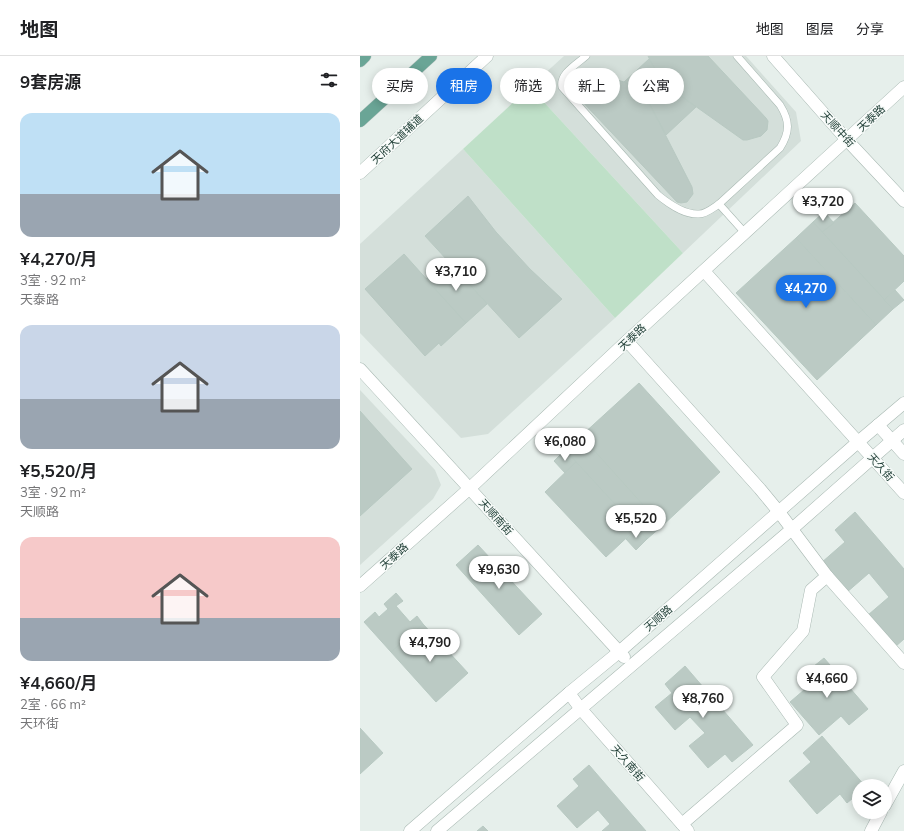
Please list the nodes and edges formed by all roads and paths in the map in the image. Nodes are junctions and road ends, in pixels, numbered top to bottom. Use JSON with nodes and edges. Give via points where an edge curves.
{"nodes":[{"id":1,"x":365,"y":56,"type":"edge"},
{"id":2,"x":431,"y":56,"type":"edge"},
{"id":3,"x":488,"y":56,"type":"edge"},
{"id":4,"x":586,"y":56,"type":"edge"},
{"id":5,"x":737,"y":56,"type":"edge"},
{"id":6,"x":773,"y":56,"type":"edge"},
{"id":7,"x":360,"y":61,"type":"edge"},
{"id":8,"x":904,"y":87,"type":"edge"},
{"id":9,"x":360,"y":121,"type":"edge"},
{"id":10,"x":847,"y":140,"type":"junction"},
{"id":11,"x":360,"y":173,"type":"edge"},
{"id":12,"x":904,"y":201,"type":"edge"},
{"id":13,"x":718,"y":204,"type":"junction"},
{"id":14,"x":745,"y":233,"type":"junction"},
{"id":15,"x":704,"y":271,"type":"junction"},
{"id":16,"x":627,"y":341,"type":"junction"},
{"id":17,"x":360,"y":369,"type":"edge"},
{"id":18,"x":904,"y":403,"type":"edge"},
{"id":19,"x":878,"y":425,"type":"junction"},
{"id":20,"x":904,"y":430,"type":"edge"},
{"id":21,"x":892,"y":440,"type":"junction"},
{"id":22,"x":858,"y":442,"type":"junction"},
{"id":23,"x":904,"y":454,"type":"edge"},
{"id":24,"x":872,"y":457,"type":"junction"},
{"id":25,"x":470,"y":488,"type":"junction"},
{"id":26,"x":904,"y":493,"type":"edge"},
{"id":27,"x":779,"y":512,"type":"junction"},
{"id":28,"x":792,"y":529,"type":"junction"},
{"id":29,"x":827,"y":576,"type":"junction"},
{"id":30,"x":360,"y":586,"type":"edge"},
{"id":31,"x":619,"y":652,"type":"junction"},
{"id":32,"x":904,"y":663,"type":"edge"},
{"id":33,"x":631,"y":665,"type":"junction"},
{"id":34,"x":569,"y":693,"type":"junction"},
{"id":35,"x":580,"y":708,"type":"junction"},
{"id":36,"x":904,"y":771,"type":"edge"},
{"id":37,"x":892,"y":792,"type":"edge"},
{"id":38,"x":877,"y":819,"type":"edge"},
{"id":39,"x":685,"y":828,"type":"edge"},
{"id":40,"x":410,"y":831,"type":"edge"},
{"id":41,"x":436,"y":831,"type":"edge"},
{"id":42,"x":871,"y":831,"type":"edge"}],
"edges":[{"from":1,"to":7,"type":"main road"},
{"from":2,"to":9,"type":"main road"},
{"from":3,"to":11,"type":"street","name":"天府大道辅道"},
{"from":4,"to":13,"type":"lane","via":[[566,74],[561,83],[562,87],[635,171],[658,195],[680,210],[699,214]]},
{"from":5,"to":13,"type":"lane","via":[[780,105],[788,122],[788,131],[780,148]]},
{"from":6,"to":10,"type":"street","name":"天顺中街"},
{"from":8,"to":10,"type":"street","name":"天泰路"},
{"from":10,"to":12,"type":"street","name":"天顺中街"},
{"from":10,"to":14,"type":"street","name":"天泰路"},
{"from":13,"to":14,"type":"lane"},
{"from":14,"to":15,"type":"street","name":"天泰路"},
{"from":15,"to":16,"type":"street","name":"天泰路"},
{"from":15,"to":22,"type":"street","name":"天久街"},
{"from":16,"to":25,"type":"street","name":"天泰路"},
{"from":16,"to":27,"type":"street"},
{"from":17,"to":25,"type":"street","name":"天顺南街"},
{"from":18,"to":19,"type":"street","name":"天顺路"},
{"from":19,"to":21,"type":"street"},
{"from":19,"to":22,"type":"street","name":"天顺路"},
{"from":20,"to":21,"type":"street","name":"天顺路"},
{"from":21,"to":23,"type":"street"},
{"from":21,"to":24,"type":"street","name":"天顺路"},
{"from":22,"to":24,"type":"street","name":"天久街"},
{"from":22,"to":27,"type":"street","name":"天顺路"},
{"from":24,"to":26,"type":"street","name":"天久街"},
{"from":24,"to":28,"type":"street","name":"天顺路"},
{"from":25,"to":30,"type":"street","name":"天泰路"},
{"from":25,"to":31,"type":"street","name":"天顺南街"},
{"from":27,"to":28,"type":"street"},
{"from":27,"to":31,"type":"street","name":"天顺路"},
{"from":28,"to":29,"type":"street"},
{"from":28,"to":33,"type":"street","name":"天顺路"},
{"from":29,"to":32,"type":"street"},
{"from":29,"to":39,"type":"street","via":[[811,590],[803,631],[763,677],[797,726]]},
{"from":31,"to":33,"type":"street","name":"天顺南街"},
{"from":31,"to":34,"type":"street","name":"天顺路"},
{"from":33,"to":35,"type":"street","name":"天顺路"},
{"from":34,"to":35,"type":"street","name":"天久南街"},
{"from":34,"to":40,"type":"street","name":"天顺路"},
{"from":35,"to":39,"type":"street","name":"天久南街"},
{"from":35,"to":41,"type":"street","name":"天顺路"},
{"from":36,"to":37,"type":"street"},
{"from":38,"to":42,"type":"street"}]}
